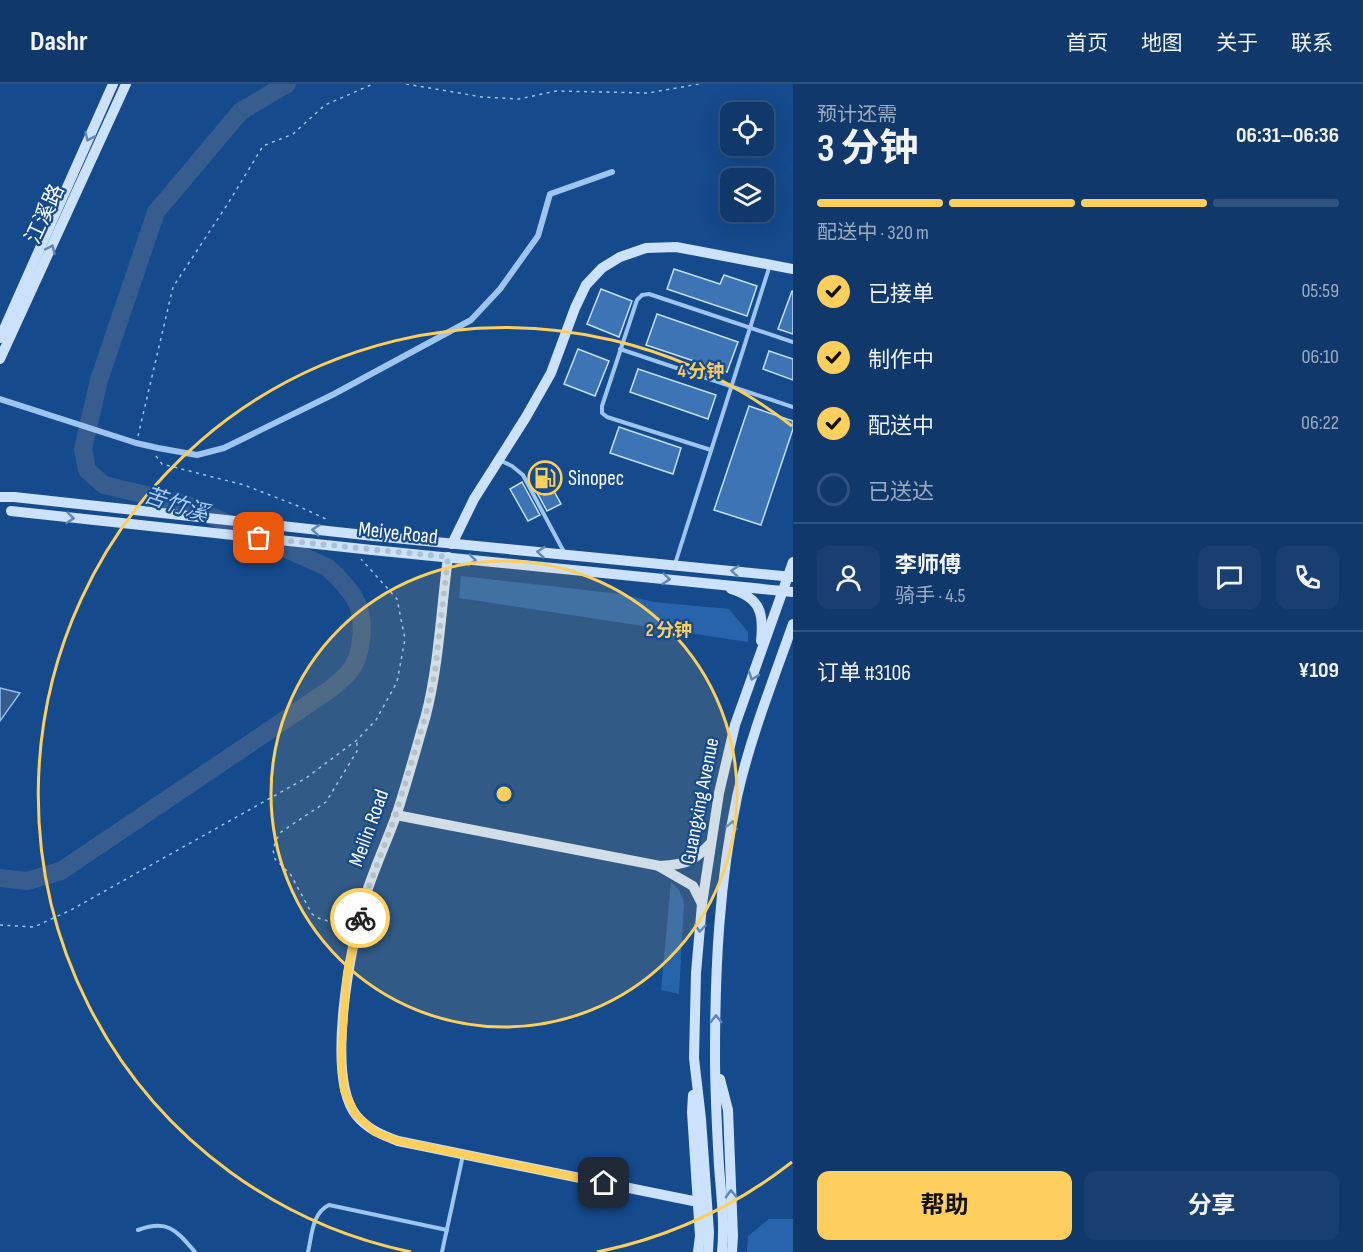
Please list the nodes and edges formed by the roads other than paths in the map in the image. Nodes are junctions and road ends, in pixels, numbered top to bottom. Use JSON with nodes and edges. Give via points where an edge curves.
{"nodes":[{"id":1,"x":113,"y":84,"type":"edge"},
{"id":2,"x":126,"y":84,"type":"edge"},
{"id":3,"x":612,"y":172,"type":"dead end"},
{"id":4,"x":770,"y":264,"type":"junction"},
{"id":5,"x":793,"y":269,"type":"edge"},
{"id":6,"x":750,"y":327,"type":"junction"},
{"id":7,"x":0,"y":338,"type":"edge"},
{"id":8,"x":793,"y":342,"type":"edge"},
{"id":9,"x":620,"y":350,"type":"junction"},
{"id":10,"x":0,"y":359,"type":"edge"},
{"id":11,"x":731,"y":386,"type":"junction"},
{"id":12,"x":0,"y":399,"type":"edge"},
{"id":13,"x":793,"y":406,"type":"edge"},
{"id":14,"x":711,"y":450,"type":"junction"},
{"id":15,"x":499,"y":460,"type":"junction"},
{"id":16,"x":0,"y":496,"type":"edge"},
{"id":17,"x":6,"y":511,"type":"edge"},
{"id":18,"x":452,"y":544,"type":"junction"},
{"id":19,"x":566,"y":555,"type":"junction"},
{"id":20,"x":448,"y":557,"type":"junction"},
{"id":21,"x":793,"y":562,"type":"edge"},
{"id":22,"x":674,"y":565,"type":"junction"},
{"id":23,"x":790,"y":577,"type":"edge"},
{"id":24,"x":711,"y":583,"type":"junction"},
{"id":25,"x":788,"y":592,"type":"edge"},
{"id":26,"x":793,"y":624,"type":"edge"},
{"id":27,"x":760,"y":657,"type":"junction"},
{"id":28,"x":778,"y":668,"type":"junction"},
{"id":29,"x":396,"y":814,"type":"junction"},
{"id":30,"x":711,"y":843,"type":"junction"},
{"id":31,"x":660,"y":866,"type":"junction"},
{"id":32,"x":702,"y":904,"type":"junction"},
{"id":33,"x":715,"y":1057,"type":"junction"},
{"id":34,"x":694,"y":1058,"type":"junction"},
{"id":35,"x":463,"y":1154,"type":"junction"},
{"id":36,"x":698,"y":1202,"type":"junction"},
{"id":37,"x":138,"y":1230,"type":"dead end"},
{"id":38,"x":447,"y":1230,"type":"junction"},
{"id":39,"x":195,"y":1252,"type":"edge"},
{"id":40,"x":308,"y":1252,"type":"edge"},
{"id":41,"x":442,"y":1252,"type":"edge"},
{"id":42,"x":698,"y":1252,"type":"edge"},
{"id":43,"x":708,"y":1252,"type":"edge"},
{"id":44,"x":722,"y":1252,"type":"edge"},
{"id":45,"x":732,"y":1252,"type":"edge"}],
"edges":[{"from":1,"to":7,"type":"main road","name":"江溪路","one_way":true},
{"from":10,"to":2,"type":"main road","name":"江溪路","one_way":true},
{"from":3,"to":12,"type":"street","via":[[550,194],[538,236],[500,289],[471,320],[224,448],[197,455],[158,448]]},
{"from":4,"to":5,"type":"main road"},
{"from":4,"to":6,"type":"lane"},
{"from":4,"to":15,"type":"main road","via":[[676,247],[646,248],[602,268],[586,285],[551,373]]},
{"from":6,"to":8,"type":"lane"},
{"from":6,"to":9,"type":"lane","via":[[642,295]]},
{"from":6,"to":11,"type":"lane"},
{"from":9,"to":11,"type":"lane"},
{"from":9,"to":14,"type":"lane","via":[[602,412],[607,417]]},
{"from":11,"to":13,"type":"lane"},
{"from":11,"to":14,"type":"lane"},
{"from":14,"to":22,"type":"lane"},
{"from":15,"to":18,"type":"main road"},
{"from":15,"to":19,"type":"lane","via":[[523,475]]},
{"from":18,"to":16,"type":"main road","name":"Meiye Road","one_way":true,"bridge":true},
{"from":17,"to":20,"type":"main road","name":"Meiye Road","one_way":true,"bridge":true},
{"from":19,"to":18,"type":"main road","name":"Meiye Road","one_way":true},
{"from":19,"to":22,"type":"main road","name":"Meiye Road"},
{"from":20,"to":24,"type":"main road","name":"Meiye Road","one_way":true},
{"from":20,"to":29,"type":"main road","name":"Meilin Road","via":[[435,672]]},
{"from":21,"to":23,"type":"main road","name":"Guangxing Avenue"},
{"from":23,"to":22,"type":"main road","name":"Meiye Road","one_way":true},
{"from":23,"to":25,"type":"main road","name":"Guangxing Avenue"},
{"from":24,"to":25,"type":"main road","name":"Meiye Road"},
{"from":24,"to":27,"type":"main road","via":[[735,590],[759,607]]},
{"from":25,"to":27,"type":"main road","name":"Guangxing Avenue"},
{"from":26,"to":28,"type":"main road","name":"Guangxing Avenue"},
{"from":27,"to":28,"type":"main road","via":[[772,654]]},
{"from":27,"to":30,"type":"main road","name":"Guangxing Avenue","one_way":true,"via":[[735,725]]},
{"from":33,"to":28,"type":"main road","name":"Guangxing Avenue","one_way":true,"via":[[716,975],[728,846],[738,795]]},
{"from":29,"to":31,"type":"main road"},
{"from":29,"to":35,"type":"main road","name":"Meilin Road","via":[[365,897],[347,973],[341,1060],[344,1090],[355,1114],[375,1132],[398,1141]]},
{"from":30,"to":31,"type":"main road","via":[[690,862]]},
{"from":30,"to":32,"type":"main road","name":"Guangxing Avenue"},
{"from":31,"to":32,"type":"main road","via":[[693,886]]},
{"from":32,"to":34,"type":"main road","name":"Guangxing Avenue","one_way":true},
{"from":33,"to":44,"type":"main road","name":"Guangxing Avenue"},
{"from":45,"to":33,"type":"main road","name":"Guangxing Avenue","one_way":true,"via":[[728,1110]]},
{"from":34,"to":36,"type":"main road","name":"Guangxing Avenue","via":[[692,1112]]},
{"from":34,"to":43,"type":"main road","name":"Guangxing Avenue","via":[[710,1232]]},
{"from":35,"to":36,"type":"main road","name":"Meilin Road"},
{"from":35,"to":38,"type":"lane"},
{"from":36,"to":42,"type":"main road","name":"Guangxing Avenue"},
{"from":37,"to":39,"type":"lane","via":[[160,1225],[169,1228]]},
{"from":38,"to":40,"type":"lane","via":[[329,1205],[316,1217]]},
{"from":38,"to":41,"type":"lane"}]}
